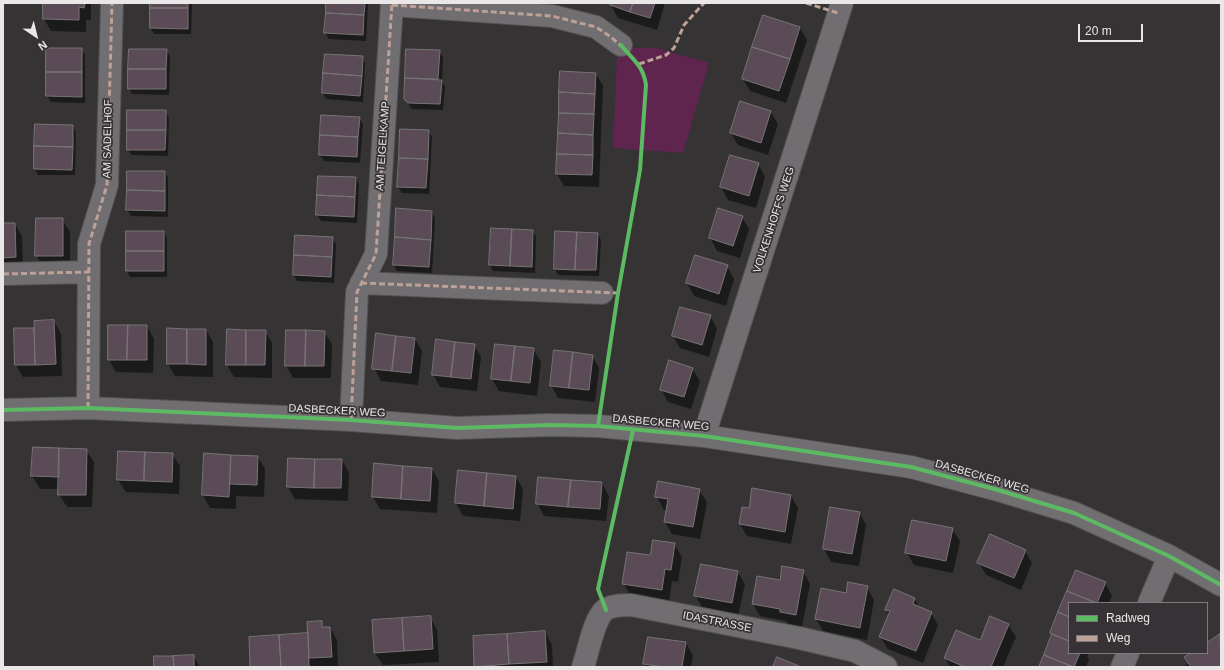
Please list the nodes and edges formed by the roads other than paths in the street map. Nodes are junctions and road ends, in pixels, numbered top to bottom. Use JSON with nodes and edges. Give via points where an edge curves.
{"nodes":[{"id":1,"x":112,"y":3,"type":"edge"},
{"id":2,"x":842,"y":3,"type":"edge"},
{"id":3,"x":392,"y":4,"type":"edge"},
{"id":4,"x":621,"y":45,"type":"dead end"},
{"id":5,"x":89,"y":272,"type":"junction"},
{"id":6,"x":3,"y":274,"type":"edge"},
{"id":7,"x":362,"y":283,"type":"junction"},
{"id":8,"x":602,"y":293,"type":"dead end"},
{"id":9,"x":88,"y":408,"type":"junction"},
{"id":10,"x":3,"y":410,"type":"edge"},
{"id":11,"x":351,"y":420,"type":"junction"},
{"id":12,"x":704,"y":436,"type":"junction"},
{"id":13,"x":1169,"y":556,"type":"junction"},
{"id":14,"x":1221,"y":585,"type":"edge"},
{"id":15,"x":1149,"y":602,"type":"edge"},
{"id":16,"x":1128,"y":654,"type":"edge"},
{"id":17,"x":583,"y":667,"type":"edge"},
{"id":18,"x":886,"y":667,"type":"edge"},
{"id":19,"x":1122,"y":667,"type":"edge"}],
"edges":[{"from":1,"to":5,"type":"street","name":"AM SADELHOF","via":[[107,185],[89,244]]},
{"from":2,"to":12,"type":"street","name":"VOLKENHOFFS WEG"},
{"from":3,"to":4,"type":"street","name":"AM TEIGELKAMP","via":[[552,16],[596,27]]},
{"from":3,"to":7,"type":"street","name":"AM TEIGELKAMP","via":[[376,254]]},
{"from":5,"to":6,"type":"street"},
{"from":5,"to":9,"type":"street","name":"AM SADELHOF"},
{"from":7,"to":8,"type":"street"},
{"from":7,"to":11,"type":"street","name":"AM TEIGELKAMP","via":[[357,292]]},
{"from":9,"to":10,"type":"street","name":"DASBECKER WEG"},
{"from":9,"to":11,"type":"street","name":"DASBECKER WEG"},
{"from":11,"to":12,"type":"street","name":"DASBECKER WEG","via":[[458,428],[598,426]]},
{"from":12,"to":13,"type":"street","name":"DASBECKER WEG","via":[[911,467],[1074,513]]},
{"from":13,"to":14,"type":"street","name":"DASBECKER WEG"},
{"from":13,"to":15,"type":"street"},
{"from":16,"to":19,"type":"street"},
{"from":17,"to":18,"type":"street","name":"IDASTRASSE","via":[[595,628],[606,610],[631,605],[855,651]]}]}
